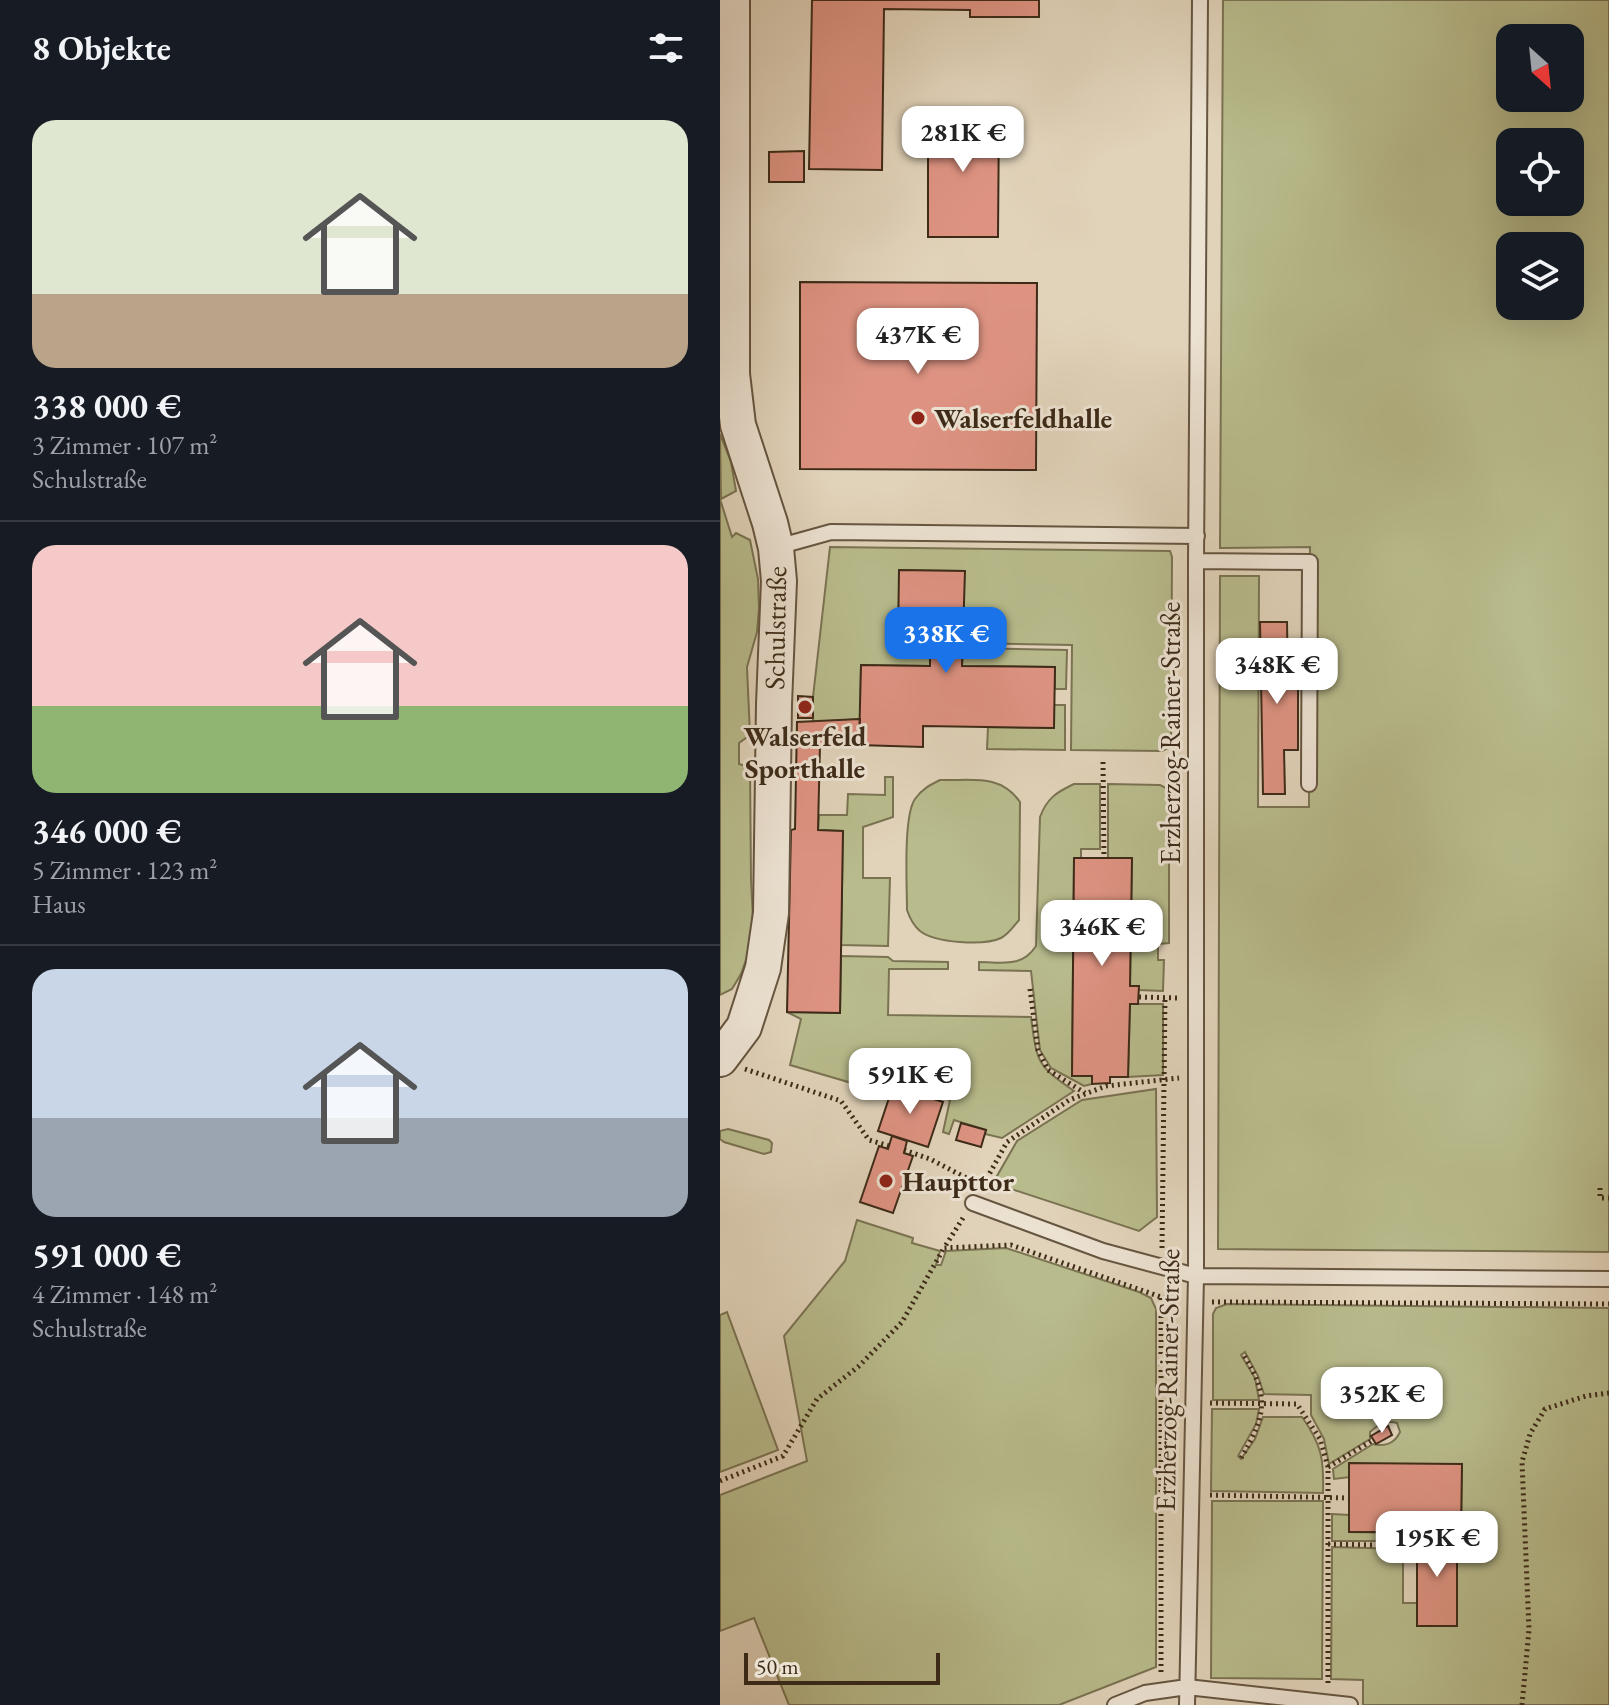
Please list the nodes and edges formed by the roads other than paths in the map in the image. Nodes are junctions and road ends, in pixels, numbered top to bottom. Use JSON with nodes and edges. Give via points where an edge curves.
{"nodes":[{"id":1,"x":732,"y":0,"type":"edge"},
{"id":2,"x":1200,"y":0,"type":"edge"},
{"id":3,"x":726,"y":230,"type":"edge"},
{"id":4,"x":1197,"y":536,"type":"junction"},
{"id":5,"x":776,"y":548,"type":"junction"},
{"id":6,"x":1196,"y":561,"type":"junction"},
{"id":7,"x":1309,"y":784,"type":"dead end"},
{"id":8,"x":723,"y":1056,"type":"edge"},
{"id":9,"x":973,"y":1203,"type":"road end"},
{"id":10,"x":1196,"y":1276,"type":"junction"},
{"id":11,"x":1609,"y":1279,"type":"edge"},
{"id":12,"x":1187,"y":1687,"type":"junction"},
{"id":13,"x":1115,"y":1705,"type":"edge"},
{"id":14,"x":1187,"y":1705,"type":"edge"},
{"id":15,"x":1350,"y":1705,"type":"edge"}],
"edges":[{"from":1,"to":3,"type":"street","name":"Schulstraße"},
{"from":2,"to":4,"type":"lane","name":"Erzherzog-Rainer-Straße"},
{"from":3,"to":5,"type":"street","name":"Schulstraße","via":[[738,425]]},
{"from":4,"to":5,"type":"lane","via":[[831,532]]},
{"from":4,"to":6,"type":"lane","name":"Erzherzog-Rainer-Straße"},
{"from":5,"to":8,"type":"street","name":"Schulstraße","via":[[771,913],[763,968],[744,1027]]},
{"from":6,"to":7,"type":"lane","via":[[1310,562]]},
{"from":6,"to":10,"type":"lane","name":"Erzherzog-Rainer-Straße"},
{"from":9,"to":10,"type":"lane","via":[[1103,1251]]},
{"from":10,"to":11,"type":"lane"},
{"from":10,"to":12,"type":"lane","name":"Erzherzog-Rainer-Straße"},
{"from":12,"to":13,"type":"lane","via":[[1145,1693]]},
{"from":12,"to":14,"type":"lane","name":"Erzherzog-Rainer-Straße"},
{"from":12,"to":15,"type":"lane"}]}
